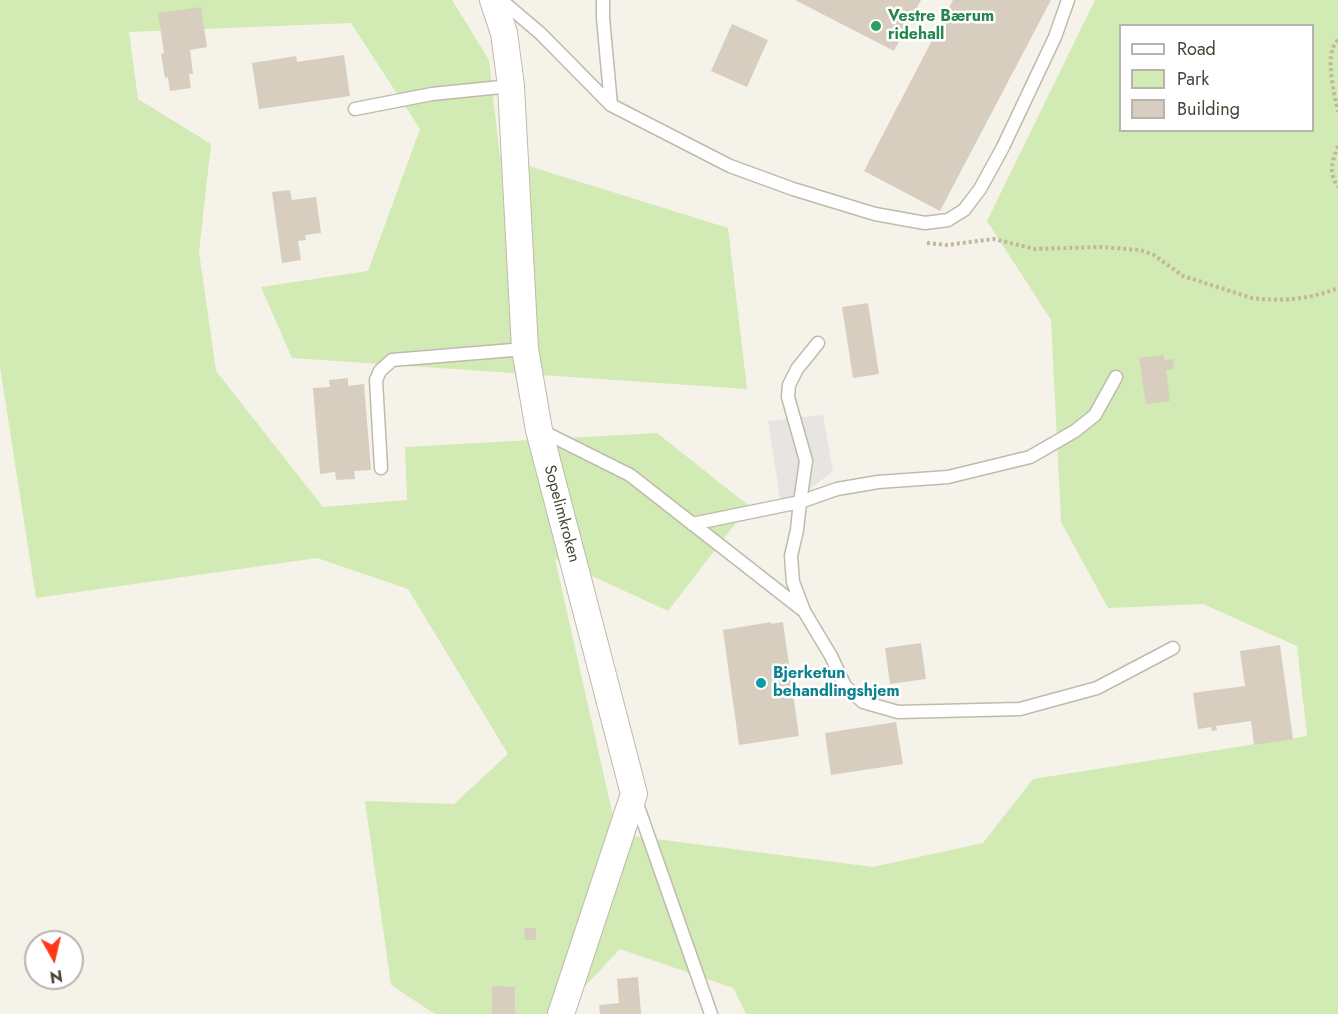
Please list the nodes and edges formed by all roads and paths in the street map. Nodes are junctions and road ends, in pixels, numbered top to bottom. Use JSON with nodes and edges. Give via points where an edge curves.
{"nodes":[{"id":1,"x":493,"y":0,"type":"edge"},
{"id":2,"x":501,"y":0,"type":"edge"},
{"id":3,"x":603,"y":0,"type":"edge"},
{"id":4,"x":1068,"y":0,"type":"edge"},
{"id":5,"x":1338,"y":40,"type":"edge"},
{"id":6,"x":511,"y":86,"type":"junction"},
{"id":7,"x":611,"y":105,"type":"junction"},
{"id":8,"x":355,"y":110,"type":"dead end"},
{"id":9,"x":1338,"y":112,"type":"edge"},
{"id":10,"x":1338,"y":146,"type":"edge"},
{"id":11,"x":1338,"y":187,"type":"edge"},
{"id":12,"x":921,"y":242,"type":"dead end"},
{"id":13,"x":1338,"y":288,"type":"edge"},
{"id":14,"x":818,"y":343,"type":"dead end"},
{"id":15,"x":525,"y":350,"type":"junction"},
{"id":16,"x":1116,"y":377,"type":"dead end"},
{"id":17,"x":539,"y":430,"type":"junction"},
{"id":18,"x":381,"y":468,"type":"dead end"},
{"id":19,"x":800,"y":502,"type":"junction"},
{"id":20,"x":692,"y":524,"type":"junction"},
{"id":21,"x":804,"y":611,"type":"junction"},
{"id":22,"x":1173,"y":648,"type":"dead end"},
{"id":23,"x":634,"y":794,"type":"junction"},
{"id":24,"x":561,"y":1014,"type":"edge"},
{"id":25,"x":711,"y":1014,"type":"edge"}],
"edges":[{"from":1,"to":6,"type":"street","name":"Sopelimkroken","via":[[504,33]]},
{"from":2,"to":7,"type":"lane","via":[[540,33]]},
{"from":3,"to":7,"type":"lane"},
{"from":4,"to":7,"type":"lane","via":[[1055,37],[1003,147],[980,189],[964,210],[948,220],[926,223],[875,214],[793,189],[730,166]]},
{"from":5,"to":9,"type":"path","via":[[1332,50],[1331,71]]},
{"from":6,"to":8,"type":"lane","via":[[432,94]]},
{"from":6,"to":15,"type":"street","name":"Sopelimkroken"},
{"from":10,"to":11,"type":"path","via":[[1331,171]]},
{"from":12,"to":13,"type":"path","via":[[946,245],[994,239],[1035,249],[1140,250],[1183,276],[1263,300],[1302,298]]},
{"from":14,"to":19,"type":"lane","via":[[789,384],[788,397],[806,461]]},
{"from":15,"to":17,"type":"street","name":"Sopelimkroken"},
{"from":15,"to":18,"type":"lane","via":[[392,360],[376,380]]},
{"from":16,"to":19,"type":"lane","via":[[1095,415],[1030,457],[948,477],[837,489]]},
{"from":17,"to":20,"type":"lane","via":[[630,475]]},
{"from":17,"to":23,"type":"street","name":"Sopelimkroken"},
{"from":19,"to":20,"type":"lane"},
{"from":19,"to":21,"type":"lane","via":[[791,556],[793,582]]},
{"from":20,"to":21,"type":"lane"},
{"from":21,"to":22,"type":"lane","via":[[845,686],[863,702],[898,712],[1020,709],[1097,688]]},
{"from":23,"to":24,"type":"street"},
{"from":23,"to":25,"type":"lane"}]}
